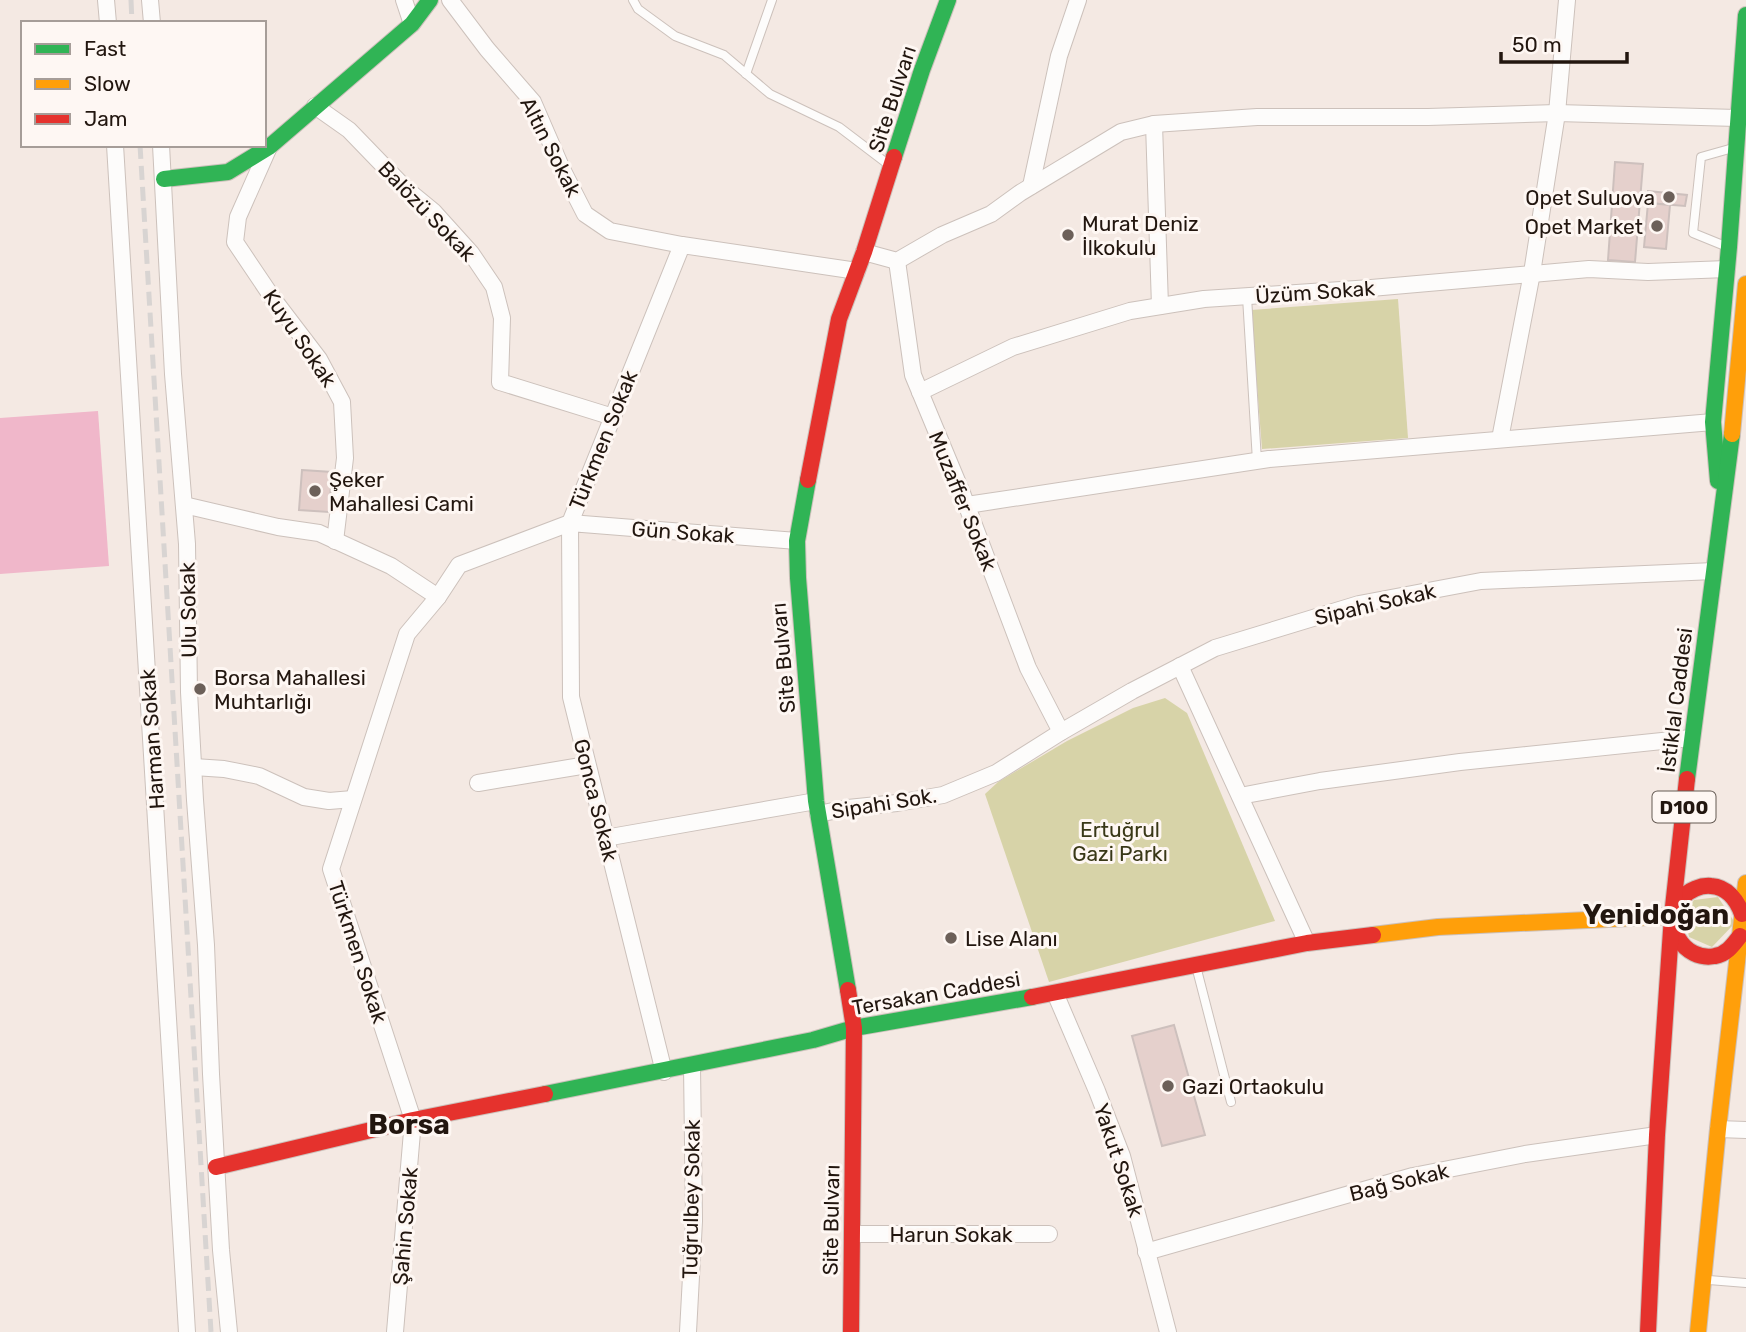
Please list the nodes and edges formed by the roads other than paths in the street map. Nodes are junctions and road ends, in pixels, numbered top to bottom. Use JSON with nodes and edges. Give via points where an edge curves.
{"nodes":[{"id":1,"x":106,"y":0,"type":"edge"},
{"id":2,"x":150,"y":0,"type":"edge"},
{"id":3,"x":404,"y":0,"type":"edge"},
{"id":4,"x":430,"y":0,"type":"edge"},
{"id":5,"x":450,"y":0,"type":"edge"},
{"id":6,"x":633,"y":0,"type":"edge"},
{"id":7,"x":772,"y":0,"type":"edge"},
{"id":8,"x":1078,"y":0,"type":"edge"},
{"id":9,"x":1567,"y":0,"type":"edge"},
{"id":10,"x":942,"y":3,"type":"edge"},
{"id":11,"x":1746,"y":15,"type":"edge"},
{"id":12,"x":108,"y":21,"type":"edge"},
{"id":13,"x":152,"y":21,"type":"edge"},
{"id":14,"x":412,"y":23,"type":"junction"},
{"id":15,"x":746,"y":74,"type":"junction"},
{"id":16,"x":315,"y":106,"type":"junction"},
{"id":17,"x":1557,"y":113,"type":"junction"},
{"id":18,"x":1737,"y":118,"type":"junction"},
{"id":19,"x":1154,"y":124,"type":"junction"},
{"id":20,"x":115,"y":147,"type":"edge"},
{"id":21,"x":161,"y":147,"type":"edge"},
{"id":22,"x":269,"y":147,"type":"junction"},
{"id":23,"x":1736,"y":147,"type":"junction"},
{"id":24,"x":891,"y":167,"type":"junction"},
{"id":25,"x":164,"y":179,"type":"junction"},
{"id":26,"x":1031,"y":186,"type":"junction"},
{"id":27,"x":682,"y":245,"type":"junction"},
{"id":28,"x":1729,"y":247,"type":"junction"},
{"id":29,"x":864,"y":252,"type":"junction"},
{"id":30,"x":897,"y":261,"type":"junction"},
{"id":31,"x":1727,"y":269,"type":"junction"},
{"id":32,"x":857,"y":271,"type":"junction"},
{"id":33,"x":1532,"y":273,"type":"junction"},
{"id":34,"x":1746,"y":284,"type":"edge"},
{"id":35,"x":1247,"y":297,"type":"junction"},
{"id":36,"x":1160,"y":306,"type":"junction"},
{"id":37,"x":920,"y":392,"type":"junction"},
{"id":38,"x":613,"y":417,"type":"junction"},
{"id":39,"x":1713,"y":422,"type":"junction"},
{"id":40,"x":1500,"y":439,"type":"junction"},
{"id":41,"x":1257,"y":461,"type":"junction"},
{"id":42,"x":184,"y":505,"type":"junction"},
{"id":43,"x":967,"y":505,"type":"junction"},
{"id":44,"x":1721,"y":521,"type":"junction"},
{"id":45,"x":570,"y":523,"type":"junction"},
{"id":46,"x":335,"y":541,"type":"junction"},
{"id":47,"x":797,"y":541,"type":"junction"},
{"id":48,"x":1714,"y":571,"type":"junction"},
{"id":49,"x":438,"y":597,"type":"junction"},
{"id":50,"x":1180,"y":666,"type":"junction"},
{"id":51,"x":1061,"y":732,"type":"junction"},
{"id":52,"x":1691,"y":738,"type":"junction"},
{"id":53,"x":587,"y":765,"type":"junction"},
{"id":54,"x":194,"y":767,"type":"junction"},
{"id":55,"x":478,"y":783,"type":"dead end"},
{"id":56,"x":1240,"y":796,"type":"junction"},
{"id":57,"x":352,"y":799,"type":"junction"},
{"id":58,"x":817,"y":807,"type":"junction"},
{"id":59,"x":605,"y":838,"type":"junction"},
{"id":60,"x":1746,"y":883,"type":"edge"},
{"id":61,"x":1672,"y":916,"type":"junction"},
{"id":62,"x":1742,"y":924,"type":"edge"},
{"id":63,"x":1307,"y":943,"type":"junction"},
{"id":64,"x":1196,"y":965,"type":"junction"},
{"id":65,"x":1055,"y":993,"type":"junction"},
{"id":66,"x":854,"y":1028,"type":"junction"},
{"id":67,"x":692,"y":1066,"type":"junction"},
{"id":68,"x":664,"y":1072,"type":"junction"},
{"id":69,"x":1231,"y":1102,"type":"dead end"},
{"id":70,"x":414,"y":1120,"type":"junction"},
{"id":71,"x":1718,"y":1129,"type":"junction"},
{"id":72,"x":1746,"y":1130,"type":"edge"},
{"id":73,"x":1657,"y":1135,"type":"junction"},
{"id":74,"x":216,"y":1167,"type":"junction"},
{"id":75,"x":853,"y":1234,"type":"junction"},
{"id":76,"x":1049,"y":1234,"type":"dead end"},
{"id":77,"x":1146,"y":1252,"type":"junction"},
{"id":78,"x":1703,"y":1279,"type":"junction"},
{"id":79,"x":1746,"y":1283,"type":"edge"},
{"id":80,"x":187,"y":1332,"type":"edge"},
{"id":81,"x":229,"y":1332,"type":"edge"},
{"id":82,"x":396,"y":1332,"type":"edge"},
{"id":83,"x":688,"y":1332,"type":"edge"},
{"id":84,"x":851,"y":1332,"type":"edge"},
{"id":85,"x":1168,"y":1332,"type":"edge"},
{"id":86,"x":1647,"y":1332,"type":"edge"},
{"id":87,"x":1698,"y":1332,"type":"edge"}],
"edges":[{"from":1,"to":12,"type":"street"},
{"from":2,"to":13,"type":"street"},
{"from":3,"to":14,"type":"street"},
{"from":4,"to":14,"type":"main road"},
{"from":5,"to":27,"type":"street","name":"Altın Sokak","via":[[533,102],[585,214],[610,231]]},
{"from":6,"to":15,"type":"lane","via":[[638,9],[675,36],[724,55]]},
{"from":7,"to":15,"type":"lane"},
{"from":8,"to":26,"type":"street","via":[[1059,56]]},
{"from":9,"to":17,"type":"street"},
{"from":10,"to":24,"type":"main road","name":"Site Bulvarı"},
{"from":11,"to":18,"type":"main road"},
{"from":14,"to":16,"type":"main road"},
{"from":15,"to":24,"type":"lane","via":[[770,94],[839,127]]},
{"from":16,"to":22,"type":"main road"},
{"from":16,"to":38,"type":"street","name":"Balözü Sokak","via":[[349,130],[434,212],[494,287],[502,318],[499,382]]},
{"from":17,"to":18,"type":"street"},
{"from":17,"to":19,"type":"street","via":[[1257,117]]},
{"from":17,"to":33,"type":"street"},
{"from":18,"to":23,"type":"main road"},
{"from":19,"to":26,"type":"street","via":[[1121,132]]},
{"from":19,"to":36,"type":"street"},
{"from":20,"to":80,"type":"street","name":"Harman Sokak"},
{"from":21,"to":25,"type":"street","name":"Ulu Sokak"},
{"from":22,"to":25,"type":"main road","via":[[228,172]]},
{"from":22,"to":46,"type":"street","name":"Kuyu Sokak","via":[[239,217],[236,242],[319,359],[342,402],[345,458]]},
{"from":23,"to":28,"type":"main road"},
{"from":23,"to":28,"type":"lane","via":[[1701,157],[1693,233]]},
{"from":24,"to":29,"type":"main road","name":"Site Bulvarı"},
{"from":25,"to":42,"type":"street","name":"Ulu Sokak"},
{"from":26,"to":30,"type":"street","via":[[991,214]]},
{"from":27,"to":32,"type":"street"},
{"from":27,"to":38,"type":"street","name":"Türkmen Sokak"},
{"from":28,"to":31,"type":"main road"},
{"from":29,"to":30,"type":"street"},
{"from":29,"to":32,"type":"main road","name":"Site Bulvarı"},
{"from":30,"to":37,"type":"street","name":"Muzaffer Sokak","via":[[913,375]]},
{"from":31,"to":33,"type":"street","name":"Üzüm Sokak"},
{"from":31,"to":39,"type":"main road"},
{"from":32,"to":47,"type":"main road","name":"Site Bulvarı","via":[[839,319]]},
{"from":33,"to":35,"type":"street","name":"Üzüm Sokak"},
{"from":33,"to":40,"type":"street"},
{"from":34,"to":44,"type":"main road","name":"İstiklal Caddesi","number":"D100"},
{"from":35,"to":36,"type":"street","name":"Üzüm Sokak"},
{"from":35,"to":41,"type":"lane"},
{"from":36,"to":37,"type":"street","name":"Üzüm Sokak","via":[[1013,347]]},
{"from":37,"to":43,"type":"street","name":"Muzaffer Sokak"},
{"from":38,"to":45,"type":"street","name":"Türkmen Sokak"},
{"from":39,"to":40,"type":"street"},
{"from":39,"to":44,"type":"main road"},
{"from":40,"to":41,"type":"street"},
{"from":41,"to":43,"type":"street"},
{"from":42,"to":46,"type":"street","via":[[319,533]]},
{"from":42,"to":54,"type":"street","name":"Ulu Sokak"},
{"from":43,"to":51,"type":"street","name":"Muzaffer Sokak","via":[[1028,668]]},
{"from":44,"to":48,"type":"main road","name":"İstiklal Caddesi","number":"D100"},
{"from":45,"to":47,"type":"street","name":"Gün Sokak"},
{"from":45,"to":49,"type":"street","name":"Türkmen Sokak","via":[[459,565]]},
{"from":45,"to":53,"type":"street","name":"Gonca Sokak","via":[[571,697]]},
{"from":46,"to":49,"type":"street","via":[[391,566]]},
{"from":47,"to":58,"type":"main road","name":"Site Bulvarı"},
{"from":48,"to":50,"type":"street","name":"Sipahi Sokak","via":[[1481,581],[1359,604],[1215,648]]},
{"from":48,"to":52,"type":"main road","name":"İstiklal Caddesi","number":"D100"},
{"from":49,"to":57,"type":"street","name":"Türkmen Sokak","via":[[407,634]]},
{"from":50,"to":51,"type":"street","name":"Sipahi Sokak"},
{"from":50,"to":56,"type":"street"},
{"from":51,"to":58,"type":"street","name":"Sipahi Sok.","via":[[996,773],[943,795],[848,808]]},
{"from":52,"to":56,"type":"street","via":[[1460,762]]},
{"from":52,"to":61,"type":"main road","name":"İstiklal Caddesi","number":"D100"},
{"from":53,"to":55,"type":"street"},
{"from":53,"to":59,"type":"street","name":"Gonca Sokak"},
{"from":54,"to":57,"type":"street","via":[[259,776],[304,797]]},
{"from":54,"to":74,"type":"street","name":"Ulu Sokak"},
{"from":56,"to":63,"type":"street"},
{"from":57,"to":70,"type":"street","name":"Türkmen Sokak","via":[[331,869]]},
{"from":58,"to":59,"type":"street","name":"Sipahi Sok."},
{"from":58,"to":66,"type":"main road","name":"Site Bulvarı"},
{"from":59,"to":68,"type":"street","name":"Gonca Sokak"},
{"from":60,"to":62,"type":"main road"},
{"from":61,"to":62,"type":"main road","via":[[1680,898],[1689,891],[1711,886],[1732,895],[1739,904]]},
{"from":61,"to":62,"type":"main road","via":[[1679,942],[1698,956],[1710,957],[1732,948]]},
{"from":61,"to":63,"type":"main road","name":"Tersakan Caddesi","via":[[1438,927]]},
{"from":61,"to":73,"type":"main road","name":"İstiklal Caddesi","number":"D100"},
{"from":62,"to":71,"type":"main road"},
{"from":63,"to":64,"type":"main road","name":"Tersakan Caddesi"},
{"from":64,"to":65,"type":"main road","name":"Tersakan Caddesi"},
{"from":64,"to":69,"type":"lane"},
{"from":65,"to":66,"type":"main road","name":"Tersakan Caddesi"},
{"from":65,"to":77,"type":"street","name":"Yakut Sokak","via":[[1122,1156]]},
{"from":66,"to":67,"type":"main road","name":"Tersakan Caddesi"},
{"from":66,"to":75,"type":"main road","name":"Site Bulvarı"},
{"from":67,"to":68,"type":"main road","name":"Tersakan Caddesi"},
{"from":67,"to":83,"type":"street","name":"Tuğrulbey Sokak","via":[[694,1221]]},
{"from":68,"to":70,"type":"main road","name":"Tersakan Caddesi"},
{"from":70,"to":74,"type":"main road","name":"Tersakan Caddesi"},
{"from":70,"to":82,"type":"street","name":"Şahin Sokak"},
{"from":71,"to":72,"type":"street"},
{"from":71,"to":78,"type":"main road"},
{"from":73,"to":77,"type":"street","name":"Bağ Sokak","via":[[1413,1176]]},
{"from":73,"to":86,"type":"main road","name":"İstiklal Caddesi","number":"D100"},
{"from":74,"to":81,"type":"street","name":"Ulu Sokak"},
{"from":75,"to":76,"type":"street","name":"Harun Sokak"},
{"from":75,"to":84,"type":"main road","name":"Site Bulvarı"},
{"from":77,"to":85,"type":"street","name":"Yakut Sokak"},
{"from":78,"to":79,"type":"lane"},
{"from":78,"to":87,"type":"main road"}]}
